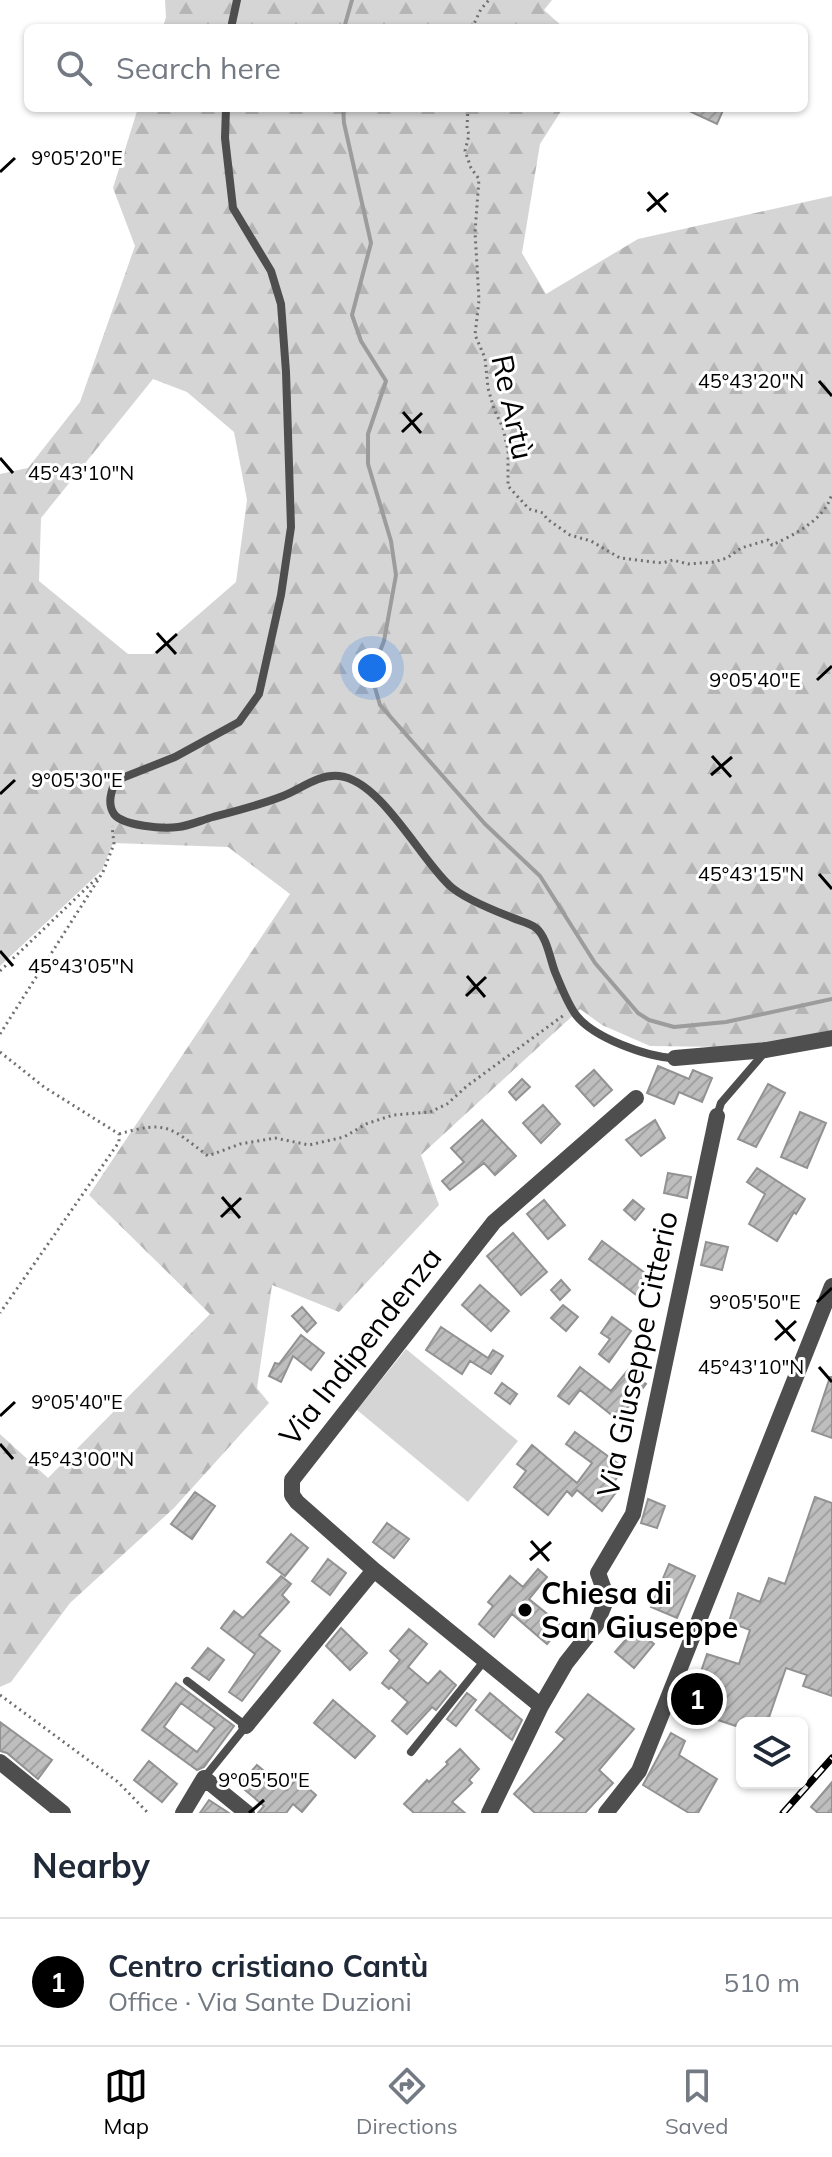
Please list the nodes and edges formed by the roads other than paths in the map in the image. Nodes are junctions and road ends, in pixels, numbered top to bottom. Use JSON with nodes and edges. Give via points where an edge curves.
{"nodes":[{"id":1,"x":237,"y":0,"type":"edge"},
{"id":2,"x":232,"y":24,"type":"edge"},
{"id":3,"x":226,"y":112,"type":"edge"},
{"id":4,"x":832,"y":1038,"type":"edge"},
{"id":5,"x":766,"y":1050,"type":"junction"},
{"id":6,"x":675,"y":1058,"type":"joint"},
{"id":7,"x":636,"y":1098,"type":"dead end"},
{"id":8,"x":717,"y":1116,"type":"joint"},
{"id":9,"x":832,"y":1286,"type":"edge"},
{"id":10,"x":374,"y":1570,"type":"junction"},
{"id":11,"x":485,"y":1660,"type":"junction"},
{"id":12,"x":187,"y":1681,"type":"dead end"},
{"id":13,"x":541,"y":1706,"type":"junction"},
{"id":14,"x":246,"y":1726,"type":"junction"},
{"id":15,"x":411,"y":1752,"type":"dead end"},
{"id":16,"x":0,"y":1762,"type":"edge"},
{"id":17,"x":204,"y":1778,"type":"junction"},
{"id":18,"x":63,"y":1813,"type":"edge"},
{"id":19,"x":183,"y":1813,"type":"edge"},
{"id":20,"x":247,"y":1813,"type":"edge"},
{"id":21,"x":489,"y":1813,"type":"edge"},
{"id":22,"x":606,"y":1813,"type":"edge"}],
"edges":[{"from":1,"to":2,"type":"lane"},
{"from":3,"to":6,"type":"lane","via":[[233,208],[271,271],[281,304],[291,527],[281,595],[251,709],[239,722],[175,757],[117,780],[110,805],[114,814],[133,824],[177,827],[273,800],[317,778],[339,776],[360,783],[451,888],[536,928],[579,1019],[650,1056]]},
{"from":4,"to":5,"type":"street"},
{"from":5,"to":6,"type":"street"},
{"from":5,"to":8,"type":"lane","name":"Via Giuseppe Citterio","via":[[721,1103]]},
{"from":7,"to":10,"type":"street","name":"Via Indipendenza","via":[[494,1222],[292,1480],[297,1502]]},
{"from":8,"to":13,"type":"street","name":"Via Giuseppe Citterio","via":[[633,1514],[598,1573],[607,1598],[596,1625]]},
{"from":9,"to":22,"type":"street","via":[[639,1771]]},
{"from":10,"to":11,"type":"street","name":"Via Indipendenza"},
{"from":10,"to":14,"type":"street"},
{"from":11,"to":13,"type":"street","name":"Via Indipendenza"},
{"from":11,"to":15,"type":"lane"},
{"from":12,"to":14,"type":"lane"},
{"from":13,"to":21,"type":"street"},
{"from":14,"to":17,"type":"lane"},
{"from":16,"to":18,"type":"street"},
{"from":17,"to":19,"type":"street"},
{"from":17,"to":20,"type":"street"}]}
